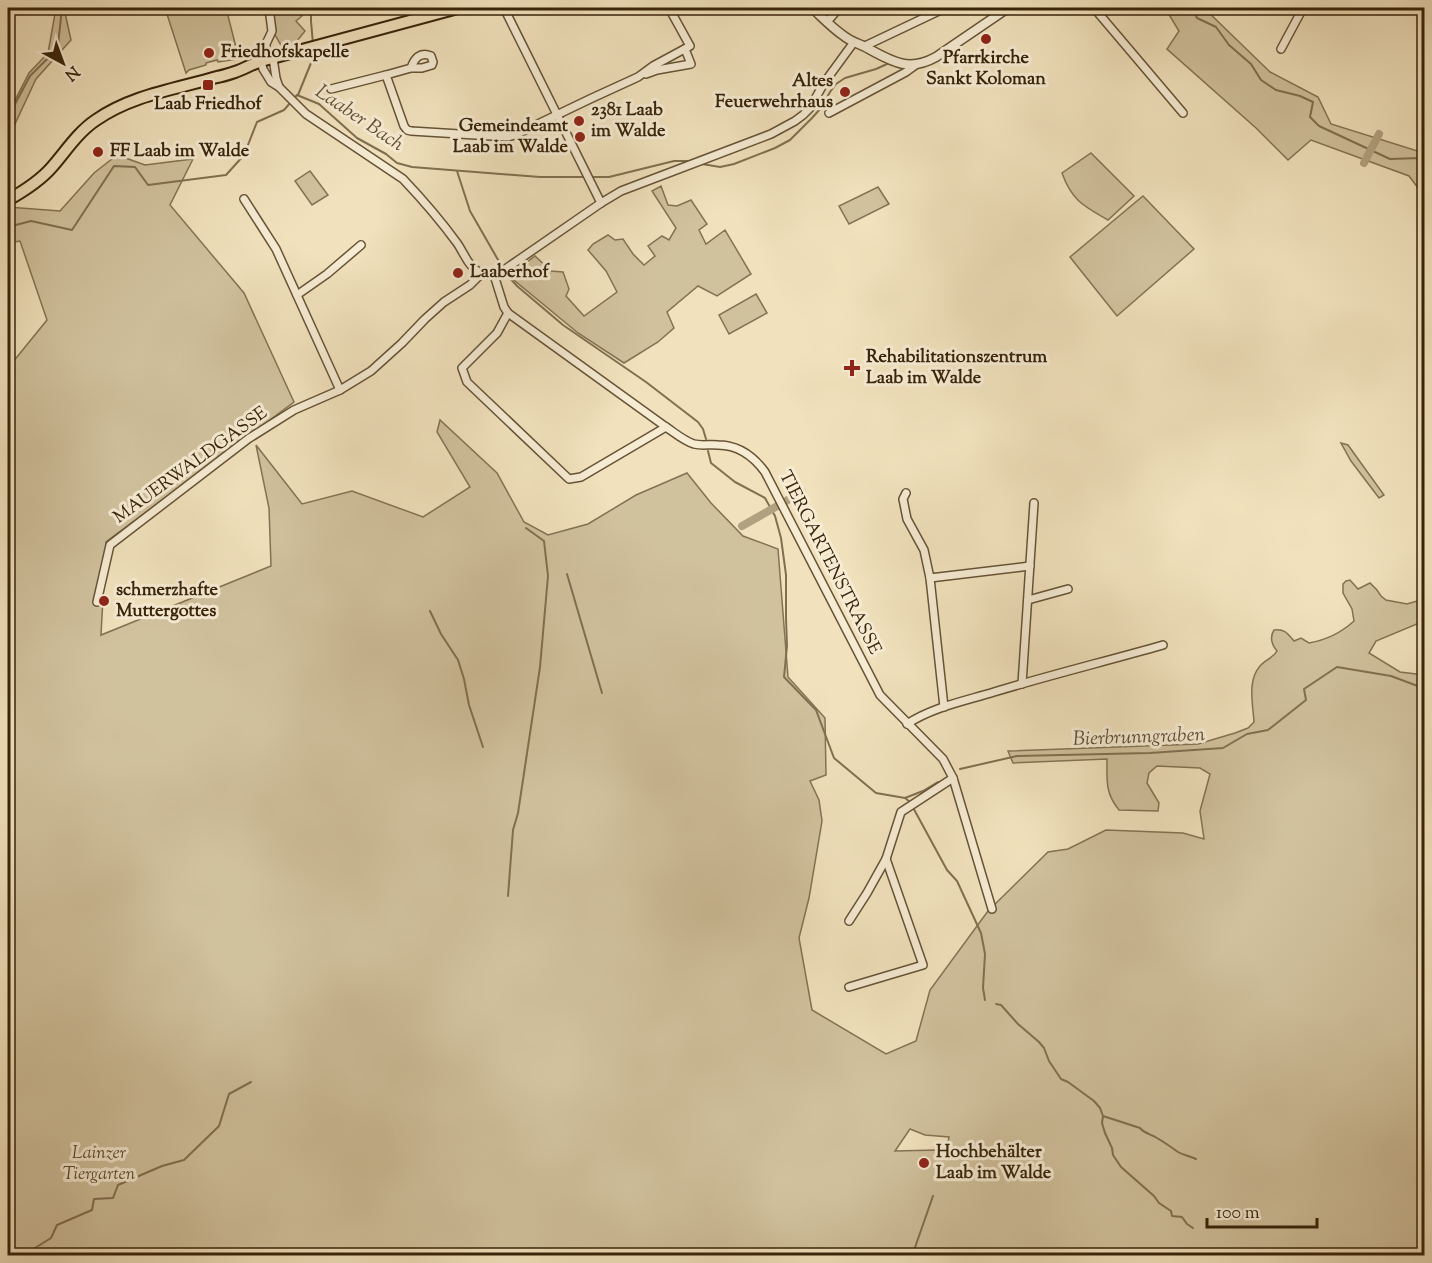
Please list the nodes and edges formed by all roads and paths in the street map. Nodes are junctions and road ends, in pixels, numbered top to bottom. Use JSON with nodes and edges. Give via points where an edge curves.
{"nodes":[{"id":1,"x":269,"y":8,"type":"edge"},
{"id":2,"x":458,"y":8,"type":"edge"},
{"id":3,"x":504,"y":8,"type":"edge"},
{"id":4,"x":669,"y":8,"type":"edge"},
{"id":5,"x":812,"y":8,"type":"edge"},
{"id":6,"x":839,"y":8,"type":"edge"},
{"id":7,"x":945,"y":8,"type":"edge"},
{"id":8,"x":1008,"y":8,"type":"edge"},
{"id":9,"x":1094,"y":8,"type":"edge"},
{"id":10,"x":1303,"y":8,"type":"edge"},
{"id":11,"x":827,"y":22,"type":"junction"},
{"id":12,"x":854,"y":42,"type":"junction"},
{"id":13,"x":865,"y":46,"type":"junction"},
{"id":14,"x":685,"y":49,"type":"junction"},
{"id":15,"x":1281,"y":49,"type":"dead end"},
{"id":16,"x":264,"y":60,"type":"junction"},
{"id":17,"x":917,"y":64,"type":"junction"},
{"id":18,"x":411,"y":68,"type":"dead end"},
{"id":19,"x":386,"y":75,"type":"junction"},
{"id":20,"x":638,"y":78,"type":"junction"},
{"id":21,"x":279,"y":87,"type":"junction"},
{"id":22,"x":331,"y":89,"type":"dead end"},
{"id":23,"x":829,"y":112,"type":"dead end"},
{"id":24,"x":1183,"y":113,"type":"dead end"},
{"id":25,"x":557,"y":114,"type":"junction"},
{"id":26,"x":244,"y":199,"type":"dead end"},
{"id":27,"x":8,"y":200,"type":"edge"},
{"id":28,"x":601,"y":203,"type":"junction"},
{"id":29,"x":361,"y":245,"type":"dead end"},
{"id":30,"x":481,"y":274,"type":"junction"},
{"id":31,"x":494,"y":275,"type":"junction"},
{"id":32,"x":297,"y":295,"type":"junction"},
{"id":33,"x":508,"y":313,"type":"junction"},
{"id":34,"x":340,"y":390,"type":"junction"},
{"id":35,"x":666,"y":427,"type":"junction"},
{"id":36,"x":906,"y":493,"type":"dead end"},
{"id":37,"x":1034,"y":503,"type":"dead end"},
{"id":38,"x":1030,"y":566,"type":"junction"},
{"id":39,"x":930,"y":578,"type":"junction"},
{"id":40,"x":1068,"y":589,"type":"dead end"},
{"id":41,"x":1028,"y":600,"type":"junction"},
{"id":42,"x":97,"y":602,"type":"dead end"},
{"id":43,"x":1163,"y":645,"type":"dead end"},
{"id":44,"x":1022,"y":684,"type":"junction"},
{"id":45,"x":944,"y":707,"type":"junction"},
{"id":46,"x":907,"y":724,"type":"junction"},
{"id":47,"x":953,"y":778,"type":"junction"},
{"id":48,"x":886,"y":859,"type":"junction"},
{"id":49,"x":992,"y":909,"type":"dead end"},
{"id":50,"x":849,"y":921,"type":"dead end"},
{"id":51,"x":849,"y":987,"type":"dead end"}],
"edges":[{"from":1,"to":16,"type":"street","via":[[272,31]]},
{"from":2,"to":16,"type":"main road"},
{"from":3,"to":25,"type":"street"},
{"from":4,"to":14,"type":"street","via":[[690,46]]},
{"from":5,"to":11,"type":"street"},
{"from":6,"to":11,"type":"street"},
{"from":7,"to":13,"type":"street"},
{"from":8,"to":17,"type":"street","via":[[936,57]]},
{"from":9,"to":24,"type":"street"},
{"from":10,"to":15,"type":"street"},
{"from":11,"to":12,"type":"street"},
{"from":12,"to":13,"type":"street"},
{"from":12,"to":28,"type":"street","via":[[810,108],[795,122],[621,191]]},
{"from":13,"to":17,"type":"street","via":[[897,63]]},
{"from":14,"to":20,"type":"street"},
{"from":14,"to":20,"type":"street","via":[[691,64]]},
{"from":16,"to":21,"type":"street"},
{"from":16,"to":21,"type":"street","via":[[263,69]]},
{"from":16,"to":27,"type":"main road","via":[[209,72],[116,108],[76,137],[40,179]]},
{"from":17,"to":23,"type":"street"},
{"from":18,"to":19,"type":"street"},
{"from":19,"to":22,"type":"street"},
{"from":19,"to":25,"type":"street","via":[[404,126],[411,131],[508,137]]},
{"from":20,"to":25,"type":"street"},
{"from":21,"to":30,"type":"street","via":[[306,114],[403,179]]},
{"from":25,"to":28,"type":"street"},
{"from":26,"to":32,"type":"street","via":[[276,249]]},
{"from":28,"to":31,"type":"street"},
{"from":29,"to":32,"type":"street"},
{"from":30,"to":31,"type":"street"},
{"from":30,"to":34,"type":"street","name":"MAUERWALDGASSE","via":[[437,308],[371,371]]},
{"from":31,"to":33,"type":"street"},
{"from":32,"to":34,"type":"street"},
{"from":33,"to":35,"type":"street","name":"TIERGARTENSTRASSE"},
{"from":33,"to":35,"type":"street","via":[[497,333],[462,368],[467,382],[569,479],[581,477]]},
{"from":34,"to":42,"type":"street","name":"MAUERWALDGASSE","via":[[294,410],[248,439],[110,545]]},
{"from":35,"to":46,"type":"street","name":"TIERGARTENSTRASSE","via":[[684,440],[721,444],[757,461],[880,695]]},
{"from":36,"to":39,"type":"street","via":[[903,499],[907,519],[924,550]]},
{"from":37,"to":38,"type":"street"},
{"from":38,"to":39,"type":"street"},
{"from":38,"to":41,"type":"street"},
{"from":39,"to":45,"type":"street"},
{"from":40,"to":41,"type":"street"},
{"from":41,"to":44,"type":"street"},
{"from":43,"to":44,"type":"street"},
{"from":44,"to":45,"type":"street"},
{"from":45,"to":46,"type":"street"},
{"from":46,"to":47,"type":"street","name":"TIERGARTENSTRASSE","via":[[943,759]]},
{"from":47,"to":48,"type":"street","via":[[901,812]]},
{"from":47,"to":49,"type":"street","name":"TIERGARTENSTRASSE"},
{"from":48,"to":50,"type":"street"},
{"from":48,"to":51,"type":"street","via":[[923,965]]}]}
